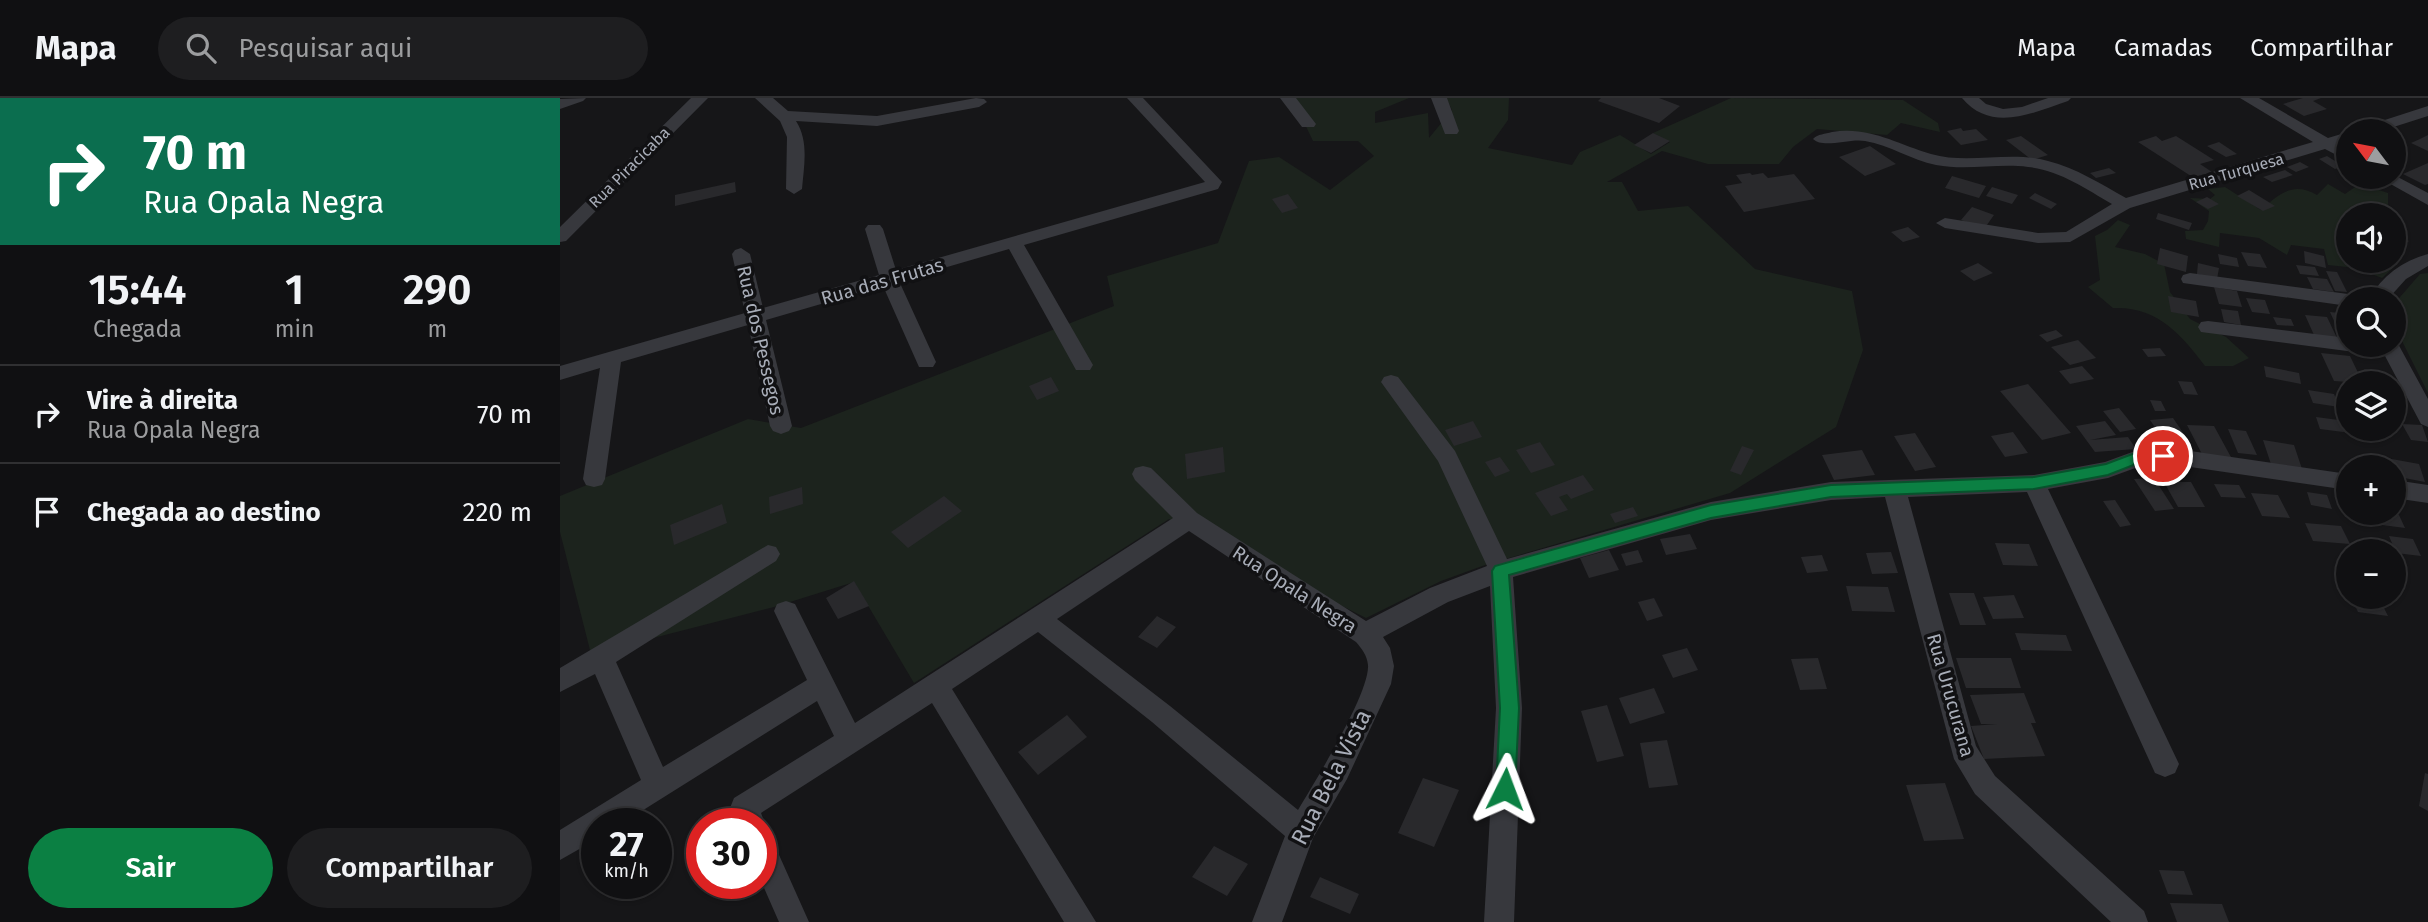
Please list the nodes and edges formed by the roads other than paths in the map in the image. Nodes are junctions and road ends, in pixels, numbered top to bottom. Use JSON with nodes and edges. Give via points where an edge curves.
{"nodes":[{"id":1,"x":579,"y":98,"type":"edge"},
{"id":2,"x":700,"y":98,"type":"edge"},
{"id":3,"x":763,"y":98,"type":"edge"},
{"id":4,"x":1135,"y":98,"type":"edge"},
{"id":5,"x":1288,"y":98,"type":"edge"},
{"id":6,"x":1439,"y":98,"type":"edge"},
{"id":7,"x":1970,"y":98,"type":"edge"},
{"id":8,"x":2062,"y":98,"type":"edge"},
{"id":9,"x":2248,"y":98,"type":"edge"},
{"id":10,"x":979,"y":102,"type":"dead end"},
{"id":11,"x":560,"y":104,"type":"edge"},
{"id":12,"x":2428,"y":111,"type":"edge"},
{"id":13,"x":785,"y":116,"type":"junction"},
{"id":14,"x":2403,"y":119,"type":"edge"},
{"id":15,"x":1308,"y":124,"type":"dead end"},
{"id":16,"x":1451,"y":131,"type":"dead end"},
{"id":17,"x":1821,"y":139,"type":"dead end"},
{"id":18,"x":2336,"y":141,"type":"edge"},
{"id":19,"x":2326,"y":144,"type":"junction"},
{"id":20,"x":2336,"y":149,"type":"edge"},
{"id":21,"x":2406,"y":188,"type":"edge"},
{"id":22,"x":794,"y":189,"type":"dead end"},
{"id":23,"x":2428,"y":200,"type":"edge"},
{"id":24,"x":2124,"y":204,"type":"junction"},
{"id":25,"x":1945,"y":223,"type":"dead end"},
{"id":26,"x":874,"y":229,"type":"dead end"},
{"id":27,"x":560,"y":237,"type":"edge"},
{"id":28,"x":1015,"y":244,"type":"junction"},
{"id":29,"x":741,"y":254,"type":"dead end"},
{"id":30,"x":2428,"y":260,"type":"edge"},
{"id":31,"x":889,"y":279,"type":"junction"},
{"id":32,"x":2190,"y":279,"type":"dead end"},
{"id":33,"x":2387,"y":287,"type":"edge"},
{"id":34,"x":2336,"y":298,"type":"edge"},
{"id":35,"x":754,"y":317,"type":"junction"},
{"id":36,"x":2208,"y":327,"type":"dead end"},
{"id":37,"x":2336,"y":342,"type":"edge"},
{"id":38,"x":2395,"y":357,"type":"edge"},
{"id":39,"x":611,"y":361,"type":"junction"},
{"id":40,"x":926,"y":362,"type":"dead end"},
{"id":41,"x":1083,"y":365,"type":"dead end"},
{"id":42,"x":560,"y":373,"type":"edge"},
{"id":43,"x":1391,"y":382,"type":"dead end"},
{"id":44,"x":2428,"y":419,"type":"edge"},
{"id":45,"x":781,"y":426,"type":"dead end"},
{"id":46,"x":1143,"y":474,"type":"dead end"},
{"id":47,"x":594,"y":479,"type":"dead end"},
{"id":48,"x":2336,"y":480,"type":"edge"},
{"id":49,"x":2034,"y":483,"type":"junction"},
{"id":50,"x":1894,"y":488,"type":"junction"},
{"id":51,"x":2406,"y":491,"type":"edge"},
{"id":52,"x":2428,"y":494,"type":"edge"},
{"id":53,"x":1189,"y":520,"type":"junction"},
{"id":54,"x":768,"y":554,"type":"dead end"},
{"id":55,"x":1500,"y":571,"type":"junction"},
{"id":56,"x":786,"y":611,"type":"dead end"},
{"id":57,"x":1038,"y":618,"type":"junction"},
{"id":58,"x":1365,"y":634,"type":"junction"},
{"id":59,"x":601,"y":658,"type":"junction"},
{"id":60,"x":560,"y":681,"type":"edge"},
{"id":61,"x":823,"y":684,"type":"junction"},
{"id":62,"x":936,"y":686,"type":"junction"},
{"id":63,"x":850,"y":741,"type":"junction"},
{"id":64,"x":2165,"y":764,"type":"dead end"},
{"id":65,"x":658,"y":787,"type":"junction"},
{"id":66,"x":758,"y":808,"type":"edge"},
{"id":67,"x":1301,"y":831,"type":"junction"},
{"id":68,"x":560,"y":846,"type":"edge"},
{"id":69,"x":777,"y":884,"type":"edge"},
{"id":70,"x":794,"y":922,"type":"edge"},
{"id":71,"x":1081,"y":922,"type":"edge"},
{"id":72,"x":1267,"y":922,"type":"edge"},
{"id":73,"x":1499,"y":922,"type":"edge"},
{"id":74,"x":2133,"y":922,"type":"edge"}],
"edges":[{"from":1,"to":11,"type":"street"},
{"from":2,"to":27,"type":"street","name":"Rua Piracicaba"},
{"from":3,"to":13,"type":"street"},
{"from":4,"to":28,"type":"street","name":"Rua das Frutas","via":[[1214,182]]},
{"from":5,"to":15,"type":"street"},
{"from":6,"to":16,"type":"street"},
{"from":7,"to":8,"type":"street","via":[[1981,109],[2000,116]]},
{"from":9,"to":19,"type":"street"},
{"from":10,"to":13,"type":"street","via":[[877,121]]},
{"from":12,"to":14,"type":"street"},
{"from":13,"to":22,"type":"street","via":[[795,129],[797,145]]},
{"from":17,"to":24,"type":"street","via":[[1861,135],[1950,163],[2030,162],[2060,170]]},
{"from":18,"to":19,"type":"street","name":"Rua Turquesa"},
{"from":19,"to":20,"type":"street"},
{"from":19,"to":24,"type":"street","name":"Rua Turquesa"},
{"from":21,"to":23,"type":"street"},
{"from":24,"to":25,"type":"street","name":"Rua Turquesa","via":[[2070,237],[2057,239]]},
{"from":26,"to":31,"type":"street"},
{"from":28,"to":31,"type":"street","name":"Rua das Frutas"},
{"from":28,"to":41,"type":"street"},
{"from":29,"to":35,"type":"street","name":"Rua dos Pessegos"},
{"from":30,"to":33,"type":"street","via":[[2396,275]]},
{"from":31,"to":35,"type":"street","name":"Rua das Frutas"},
{"from":31,"to":40,"type":"street"},
{"from":32,"to":34,"type":"street"},
{"from":35,"to":39,"type":"street","name":"Rua das Frutas"},
{"from":35,"to":45,"type":"street","name":"Rua dos Pessegos"},
{"from":36,"to":37,"type":"street"},
{"from":38,"to":44,"type":"street"},
{"from":39,"to":42,"type":"street","name":"Rua das Frutas"},
{"from":39,"to":47,"type":"street"},
{"from":43,"to":55,"type":"street","via":[[1447,457]]},
{"from":46,"to":53,"type":"street","name":"Rua Opala Negra"},
{"from":48,"to":49,"type":"street","name":"Rua Opala Negra","via":[[2163,456]]},
{"from":49,"to":50,"type":"street","name":"Rua Opala Negra"},
{"from":49,"to":64,"type":"street"},
{"from":50,"to":55,"type":"street","name":"Rua Opala Negra","via":[[1831,491],[1711,511]]},
{"from":50,"to":74,"type":"street","name":"Rua Urucurana","via":[[1964,750],[1986,785]]},
{"from":51,"to":52,"type":"street"},
{"from":53,"to":57,"type":"street"},
{"from":53,"to":58,"type":"street","name":"Rua Opala Negra"},
{"from":54,"to":59,"type":"street"},
{"from":55,"to":58,"type":"street","name":"Rua Opala Negra","via":[[1439,595]]},
{"from":55,"to":73,"type":"street","via":[[1509,708]]},
{"from":56,"to":61,"type":"street"},
{"from":57,"to":62,"type":"street"},
{"from":57,"to":67,"type":"street"},
{"from":58,"to":67,"type":"street","name":"Rua Bela Vista","via":[[1377,648],[1378,684],[1337,770]]},
{"from":59,"to":60,"type":"street"},
{"from":59,"to":65,"type":"street"},
{"from":61,"to":63,"type":"street"},
{"from":61,"to":65,"type":"street"},
{"from":62,"to":63,"type":"street"},
{"from":62,"to":71,"type":"street"},
{"from":63,"to":66,"type":"street"},
{"from":65,"to":68,"type":"street"},
{"from":67,"to":72,"type":"street","name":"Rua Bela Vista"},
{"from":69,"to":70,"type":"street"}]}
